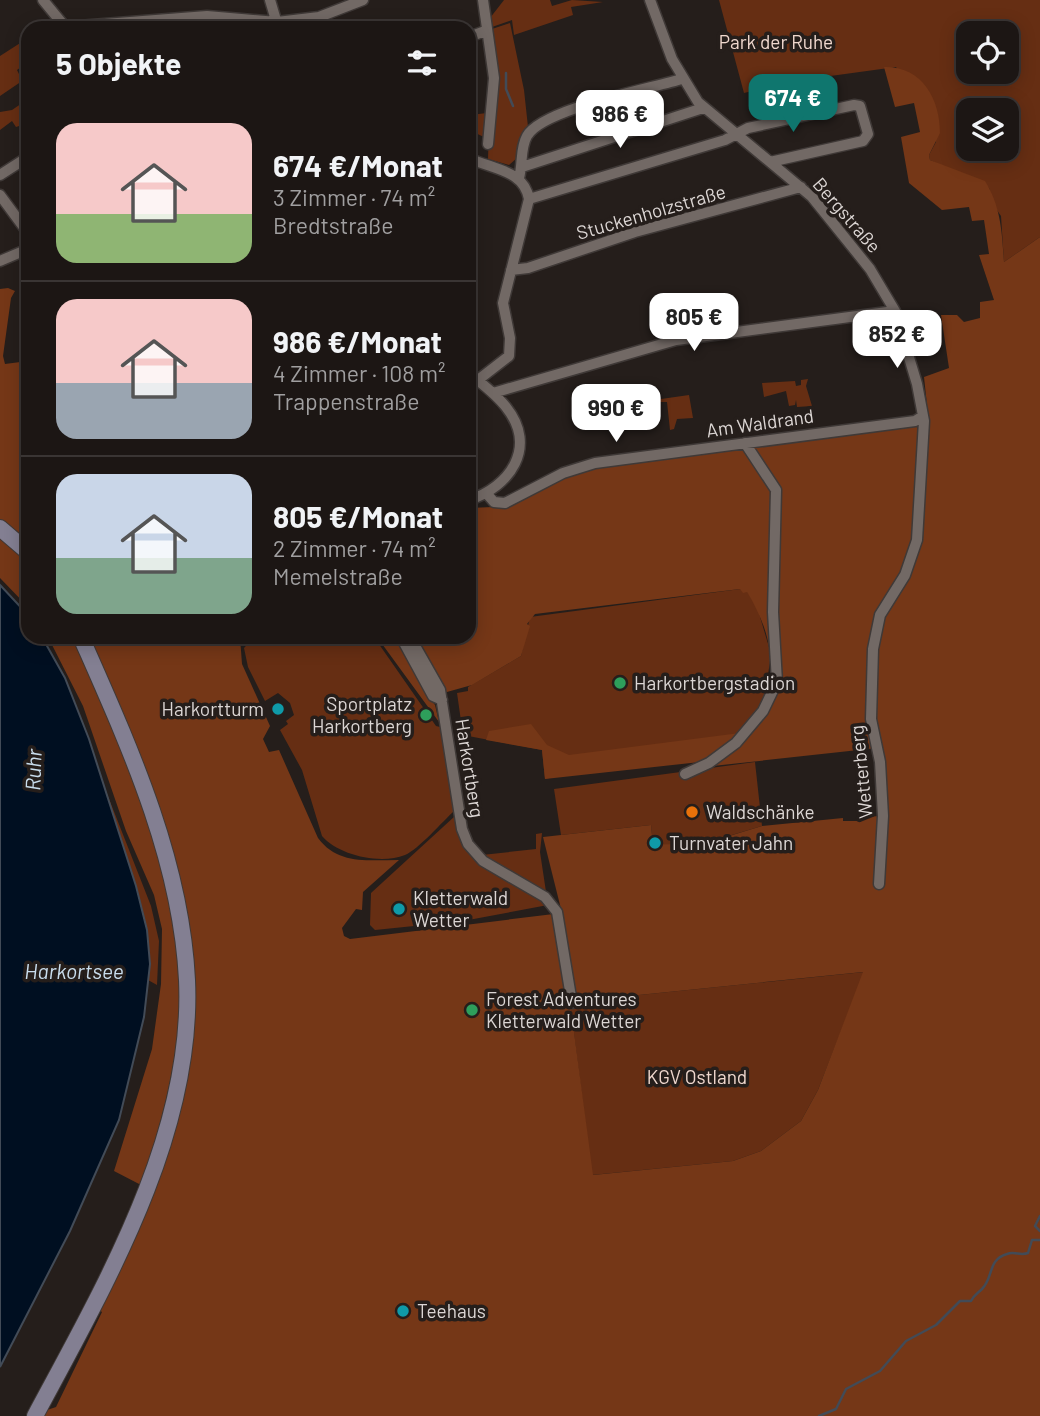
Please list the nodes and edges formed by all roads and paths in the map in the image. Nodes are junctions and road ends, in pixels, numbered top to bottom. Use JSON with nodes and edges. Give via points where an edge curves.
{"nodes":[{"id":1,"x":43,"y":0,"type":"edge"},
{"id":2,"x":270,"y":0,"type":"edge"},
{"id":3,"x":363,"y":0,"type":"edge"},
{"id":4,"x":483,"y":0,"type":"edge"},
{"id":5,"x":650,"y":0,"type":"edge"},
{"id":6,"x":60,"y":21,"type":"edge"},
{"id":7,"x":148,"y":21,"type":"edge"},
{"id":8,"x":246,"y":21,"type":"edge"},
{"id":9,"x":276,"y":21,"type":"edge"},
{"id":10,"x":298,"y":21,"type":"edge"},
{"id":11,"x":485,"y":31,"type":"junction"},
{"id":12,"x":476,"y":34,"type":"edge"},
{"id":13,"x":682,"y":79,"type":"junction"},
{"id":14,"x":703,"y":108,"type":"junction"},
{"id":15,"x":736,"y":135,"type":"junction"},
{"id":16,"x":488,"y":144,"type":"dead end"},
{"id":17,"x":476,"y":160,"type":"edge"},
{"id":18,"x":21,"y":162,"type":"edge"},
{"id":19,"x":770,"y":162,"type":"junction"},
{"id":20,"x":521,"y":172,"type":"junction"},
{"id":21,"x":0,"y":175,"type":"edge"},
{"id":22,"x":801,"y":187,"type":"junction"},
{"id":23,"x":0,"y":195,"type":"edge"},
{"id":24,"x":529,"y":199,"type":"junction"},
{"id":25,"x":21,"y":224,"type":"edge"},
{"id":26,"x":21,"y":252,"type":"edge"},
{"id":27,"x":0,"y":261,"type":"edge"},
{"id":28,"x":511,"y":270,"type":"junction"},
{"id":29,"x":895,"y":311,"type":"junction"},
{"id":30,"x":476,"y":375,"type":"edge"},
{"id":31,"x":476,"y":379,"type":"edge"},
{"id":32,"x":493,"y":393,"type":"junction"},
{"id":33,"x":923,"y":416,"type":"junction"},
{"id":34,"x":745,"y":443,"type":"junction"},
{"id":35,"x":487,"y":494,"type":"junction"},
{"id":36,"x":476,"y":498,"type":"edge"},
{"id":37,"x":0,"y":528,"type":"edge"},
{"id":38,"x":21,"y":546,"type":"edge"},
{"id":39,"x":84,"y":644,"type":"edge"},
{"id":40,"x":405,"y":644,"type":"edge"},
{"id":41,"x":414,"y":644,"type":"edge"},
{"id":42,"x":442,"y":700,"type":"junction"},
{"id":43,"x":685,"y":774,"type":"dead end"},
{"id":44,"x":879,"y":884,"type":"dead end"},
{"id":45,"x":572,"y":1003,"type":"dead end"},
{"id":46,"x":35,"y":1416,"type":"edge"}],
"edges":[{"from":1,"to":6,"type":"street"},
{"from":2,"to":9,"type":"street"},
{"from":3,"to":10,"type":"street"},
{"from":4,"to":11,"type":"street"},
{"from":5,"to":13,"type":"street","name":"Bergstraße"},
{"from":7,"to":8,"type":"street","via":[[207,16]]},
{"from":11,"to":12,"type":"street"},
{"from":11,"to":16,"type":"street","via":[[494,78]]},
{"from":13,"to":14,"type":"street","name":"Bergstraße"},
{"from":13,"to":20,"type":"street","via":[[560,114],[538,125],[525,138]]},
{"from":14,"to":15,"type":"street","name":"Bergstraße"},
{"from":14,"to":20,"type":"street"},
{"from":15,"to":19,"type":"street","name":"Bergstraße"},
{"from":15,"to":19,"type":"street","via":[[748,128],[860,106],[868,134],[863,141]]},
{"from":15,"to":24,"type":"street"},
{"from":17,"to":20,"type":"street"},
{"from":18,"to":21,"type":"street"},
{"from":19,"to":22,"type":"street","name":"Bergstraße"},
{"from":20,"to":24,"type":"street"},
{"from":22,"to":28,"type":"street","name":"Stuckenholzstraße"},
{"from":22,"to":29,"type":"street","name":"Bergstraße","via":[[870,269]]},
{"from":23,"to":25,"type":"street"},
{"from":24,"to":28,"type":"street"},
{"from":26,"to":27,"type":"street"},
{"from":28,"to":30,"type":"street","via":[[503,303],[509,356]]},
{"from":29,"to":32,"type":"street","via":[[676,340]]},
{"from":29,"to":33,"type":"street","name":"Bergstraße"},
{"from":31,"to":32,"type":"street"},
{"from":32,"to":35,"type":"street","via":[[515,422],[519,448],[509,476]]},
{"from":33,"to":34,"type":"street","name":"Am Waldrand","via":[[915,421]]},
{"from":33,"to":44,"type":"street","name":"Wetterberg","via":[[917,540],[905,575],[880,615],[873,649],[871,719],[880,762],[883,816]]},
{"from":34,"to":35,"type":"street","name":"Am Waldrand","via":[[595,463],[563,473],[505,503],[494,502]]},
{"from":34,"to":43,"type":"street","via":[[776,490],[773,612],[777,682],[763,711],[736,743]]},
{"from":35,"to":36,"type":"street"},
{"from":37,"to":38,"type":"main road"},
{"from":39,"to":46,"type":"main road","via":[[135,760],[158,833],[182,933],[187,1006],[162,1148],[115,1263]]},
{"from":40,"to":42,"type":"street","name":"Harkortberg","via":[[433,696]]},
{"from":41,"to":42,"type":"street","name":"Harkortberg"},
{"from":42,"to":45,"type":"street","name":"Harkortberg","via":[[468,844],[483,861],[545,897],[558,912]]}]}
